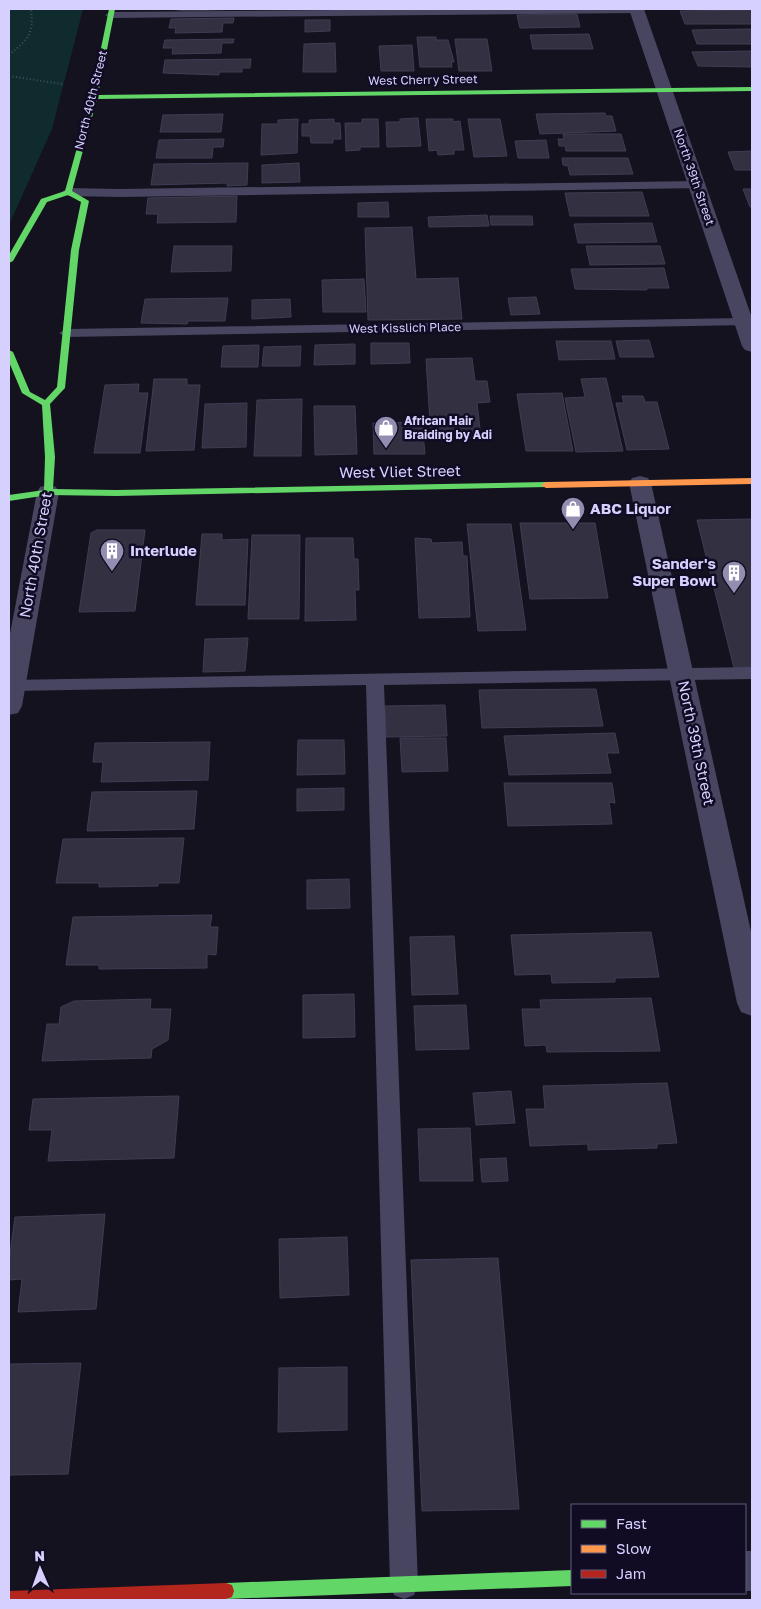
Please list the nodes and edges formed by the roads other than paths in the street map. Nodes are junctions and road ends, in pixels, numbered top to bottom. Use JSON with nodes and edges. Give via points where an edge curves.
{"nodes":[{"id":1,"x":636,"y":9,"type":"edge"},
{"id":2,"x":377,"y":11,"type":"edge"},
{"id":3,"x":111,"y":12,"type":"edge"},
{"id":4,"x":752,"y":89,"type":"edge"},
{"id":5,"x":664,"y":91,"type":"junction"},
{"id":6,"x":94,"y":97,"type":"junction"},
{"id":7,"x":698,"y":185,"type":"junction"},
{"id":8,"x":68,"y":192,"type":"junction"},
{"id":9,"x":9,"y":261,"type":"edge"},
{"id":10,"x":748,"y":326,"type":"edge"},
{"id":11,"x":66,"y":333,"type":"junction"},
{"id":12,"x":752,"y":346,"type":"edge"},
{"id":13,"x":9,"y":352,"type":"edge"},
{"id":14,"x":46,"y":404,"type":"junction"},
{"id":15,"x":752,"y":481,"type":"edge"},
{"id":16,"x":640,"y":483,"type":"junction"},
{"id":17,"x":25,"y":485,"type":"dead end"},
{"id":18,"x":48,"y":492,"type":"junction"},
{"id":19,"x":9,"y":498,"type":"edge"},
{"id":20,"x":752,"y":673,"type":"edge"},
{"id":21,"x":681,"y":674,"type":"junction"},
{"id":22,"x":375,"y":680,"type":"junction"},
{"id":23,"x":11,"y":696,"type":"edge"},
{"id":24,"x":752,"y":1003,"type":"edge"},
{"id":25,"x":571,"y":1578,"type":"edge"},
{"id":26,"x":404,"y":1585,"type":"junction"},
{"id":27,"x":9,"y":1600,"type":"edge"}],
"edges":[{"from":1,"to":2,"type":"lane"},
{"from":1,"to":5,"type":"street","name":"North 39th Street"},
{"from":2,"to":3,"type":"lane"},
{"from":3,"to":6,"type":"street","name":"North 40th Street"},
{"from":4,"to":5,"type":"street","name":"West Cherry Street"},
{"from":5,"to":6,"type":"street","name":"West Cherry Street"},
{"from":5,"to":7,"type":"street","name":"North 39th Street"},
{"from":6,"to":8,"type":"street","name":"North 40th Street"},
{"from":7,"to":8,"type":"lane"},
{"from":7,"to":10,"type":"street","name":"North 39th Street"},
{"from":8,"to":9,"type":"street","via":[[44,201]]},
{"from":8,"to":11,"type":"street","via":[[85,201],[75,250]]},
{"from":10,"to":11,"type":"lane","name":"West Kisslich Place"},
{"from":10,"to":12,"type":"street","name":"North 39th Street"},
{"from":11,"to":14,"type":"street","via":[[60,388]]},
{"from":13,"to":14,"type":"street","via":[[26,393]]},
{"from":14,"to":18,"type":"street","name":"North 40th Street","via":[[50,457]]},
{"from":15,"to":16,"type":"street","name":"West Vliet Street"},
{"from":16,"to":18,"type":"street","name":"West Vliet Street"},
{"from":16,"to":21,"type":"street","name":"North 39th Street"},
{"from":17,"to":18,"type":"street","name":"West Vliet Street"},
{"from":18,"to":19,"type":"street","name":"West Vliet Street"},
{"from":18,"to":23,"type":"street","name":"North 40th Street"},
{"from":20,"to":21,"type":"lane"},
{"from":21,"to":22,"type":"lane"},
{"from":21,"to":24,"type":"street","name":"North 39th Street"},
{"from":22,"to":23,"type":"lane"},
{"from":22,"to":26,"type":"lane"},
{"from":25,"to":26,"type":"street"},
{"from":26,"to":27,"type":"street"}]}
